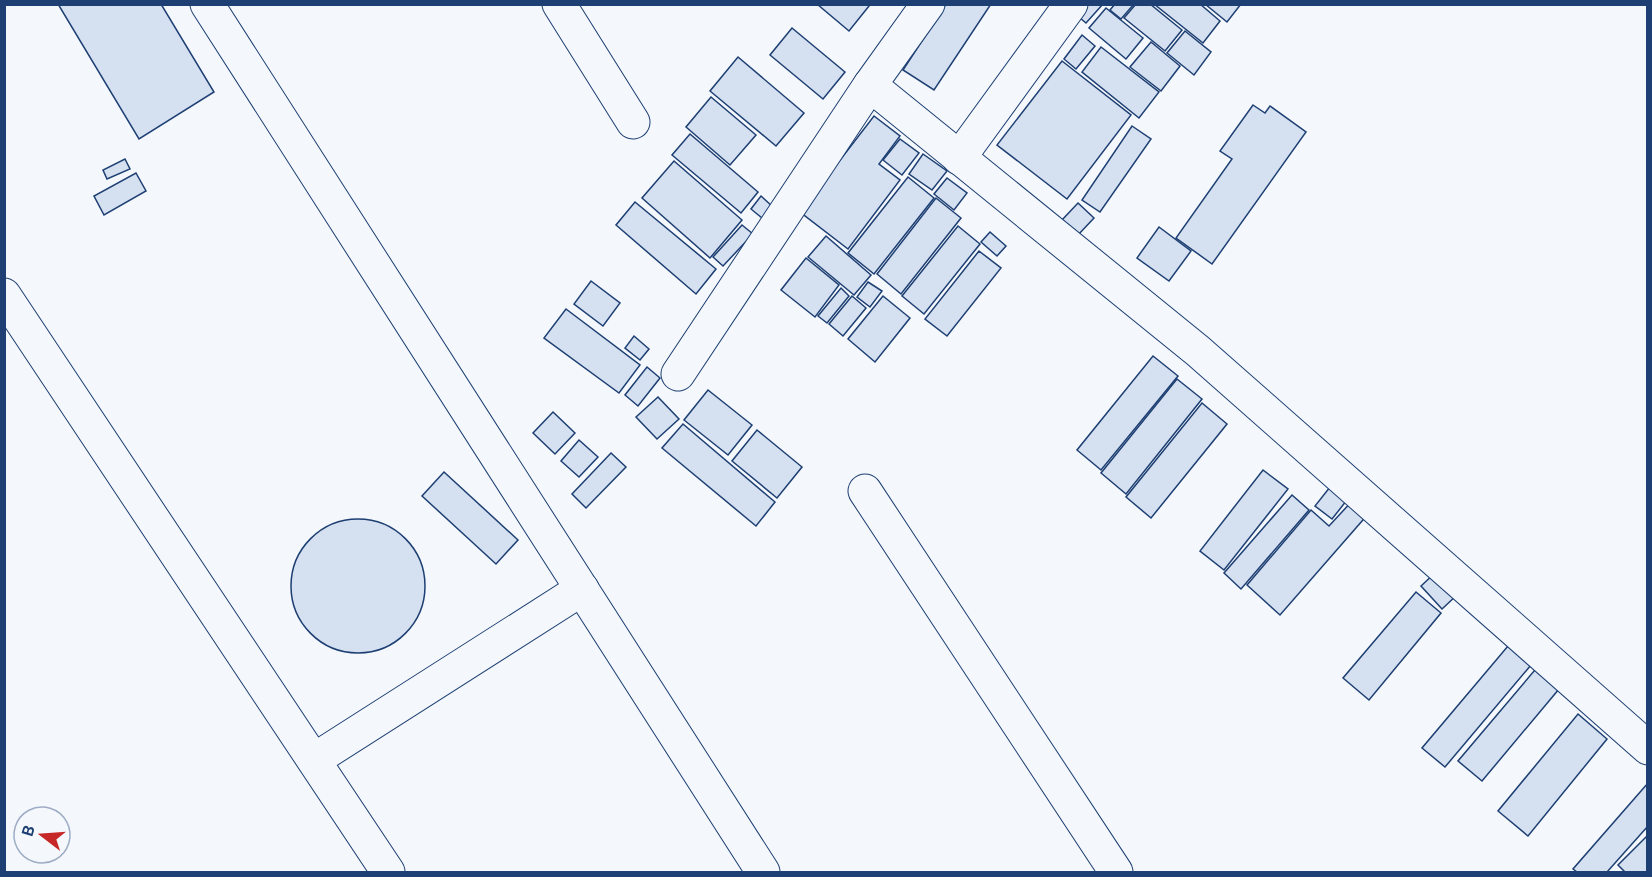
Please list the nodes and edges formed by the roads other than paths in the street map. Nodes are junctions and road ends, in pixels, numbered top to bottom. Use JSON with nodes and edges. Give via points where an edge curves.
{"nodes":[{"id":1,"x":207,"y":4,"type":"edge"},
{"id":2,"x":560,"y":4,"type":"edge"},
{"id":3,"x":928,"y":4,"type":"edge"},
{"id":4,"x":1071,"y":4,"type":"edge"},
{"id":5,"x":870,"y":85,"type":"junction"},
{"id":6,"x":633,"y":122,"type":"dead end"},
{"id":7,"x":959,"y":158,"type":"junction"},
{"id":8,"x":4,"y":295,"type":"edge"},
{"id":9,"x":678,"y":374,"type":"dead end"},
{"id":10,"x":865,"y":491,"type":"dead end"},
{"id":11,"x":582,"y":589,"type":"junction"},
{"id":12,"x":1647,"y":748,"type":"edge"},
{"id":13,"x":314,"y":760,"type":"junction"},
{"id":14,"x":388,"y":873,"type":"edge"},
{"id":15,"x":763,"y":873,"type":"edge"},
{"id":16,"x":1116,"y":873,"type":"edge"}],
"edges":[{"from":1,"to":11,"type":"street"},
{"from":2,"to":6,"type":"street"},
{"from":3,"to":5,"type":"street"},
{"from":4,"to":7,"type":"street"},
{"from":5,"to":7,"type":"street"},
{"from":5,"to":9,"type":"street"},
{"from":7,"to":12,"type":"street","via":[[1198,351]]},
{"from":8,"to":13,"type":"street"},
{"from":10,"to":16,"type":"street"},
{"from":11,"to":13,"type":"street"},
{"from":11,"to":15,"type":"street"},
{"from":13,"to":14,"type":"street"}]}
